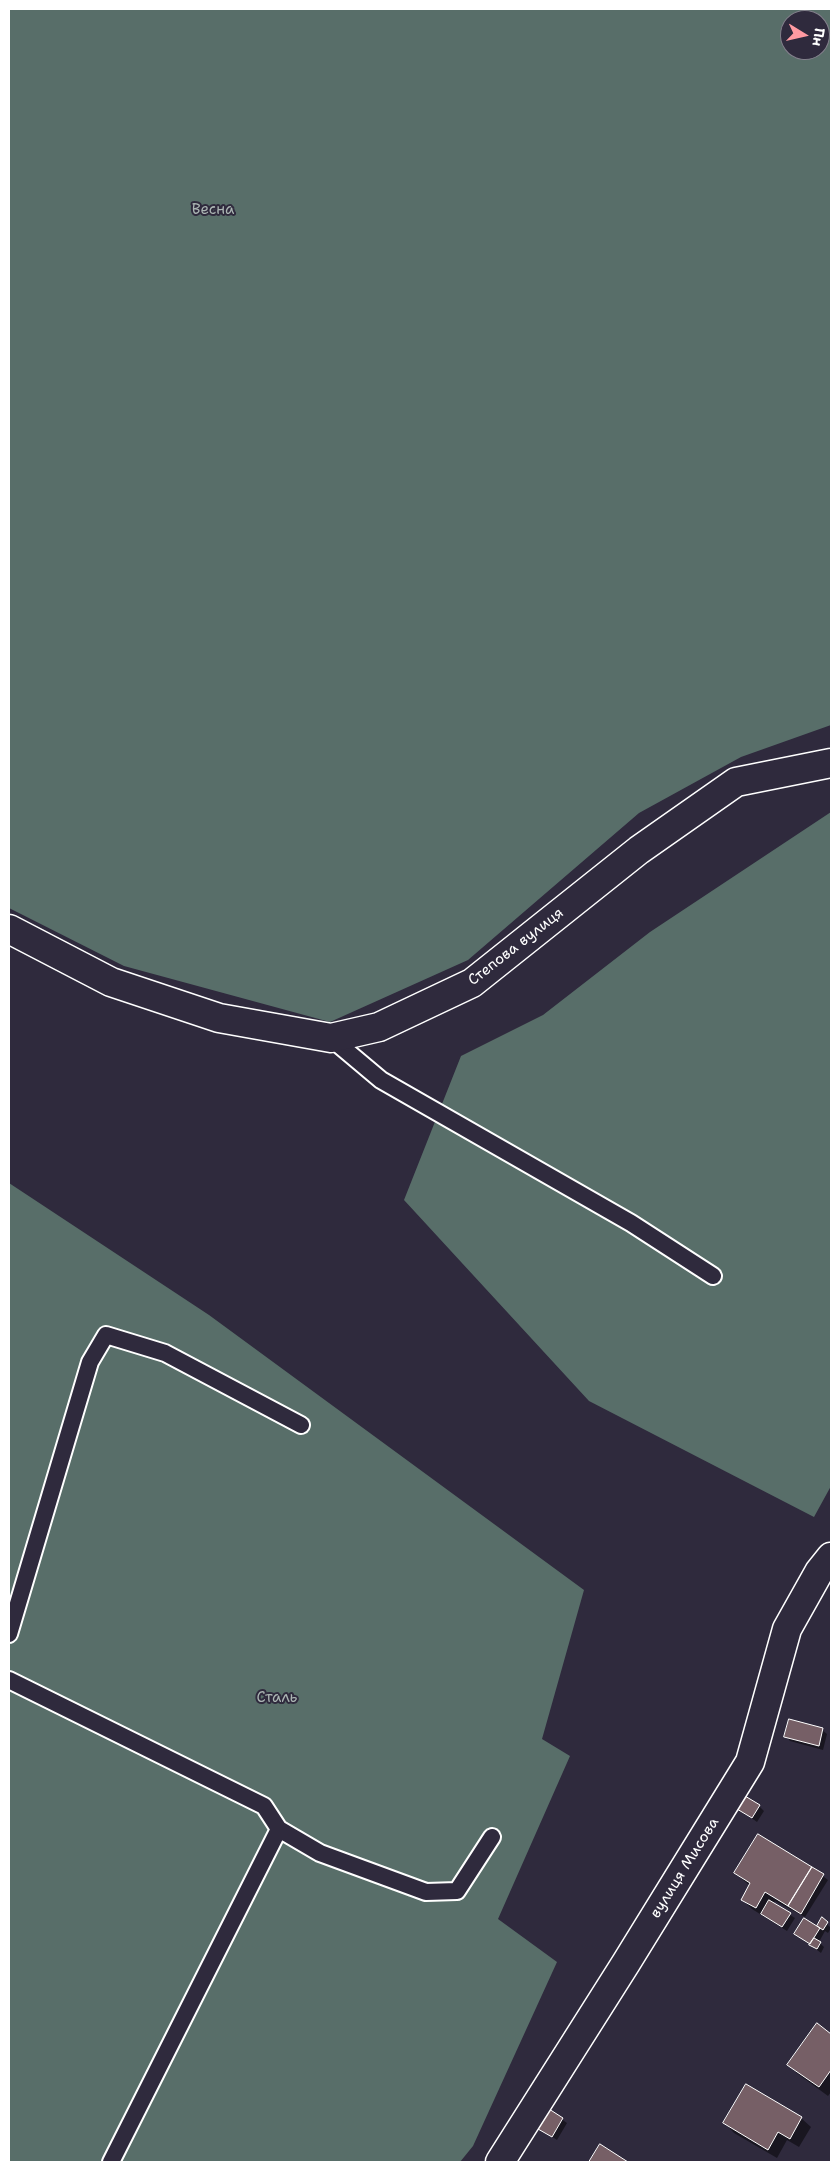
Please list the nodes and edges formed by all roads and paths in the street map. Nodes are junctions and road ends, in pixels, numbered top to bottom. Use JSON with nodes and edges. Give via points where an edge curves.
{"nodes":[{"id":1,"x":831,"y":763,"type":"edge"},
{"id":2,"x":9,"y":929,"type":"edge"},
{"id":3,"x":331,"y":1038,"type":"junction"},
{"id":4,"x":713,"y":1276,"type":"dead end"},
{"id":5,"x":301,"y":1425,"type":"dead end"},
{"id":6,"x":831,"y":1556,"type":"edge"},
{"id":7,"x":9,"y":1634,"type":"edge"},
{"id":8,"x":9,"y":1680,"type":"edge"},
{"id":9,"x":279,"y":1829,"type":"junction"},
{"id":10,"x":492,"y":1837,"type":"dead end"},
{"id":11,"x":111,"y":2162,"type":"edge"},
{"id":12,"x":500,"y":2162,"type":"edge"}],
"edges":[{"from":1,"to":3,"type":"street","name":"Степова вулиця","via":[[736,782],[639,850],[472,983],[378,1027]]},
{"from":2,"to":3,"type":"street","name":"Степова вулиця","via":[[111,982],[219,1018]]},
{"from":3,"to":4,"type":"lane","via":[[381,1080],[631,1224]]},
{"from":5,"to":7,"type":"lane","via":[[165,1353],[106,1335],[90,1362]]},
{"from":6,"to":12,"type":"street","name":"вулиця Мисова","via":[[787,1629],[750,1762]]},
{"from":8,"to":9,"type":"lane","via":[[264,1806]]},
{"from":9,"to":10,"type":"lane","via":[[320,1853],[426,1892],[456,1890]]},
{"from":9,"to":11,"type":"lane"}]}
